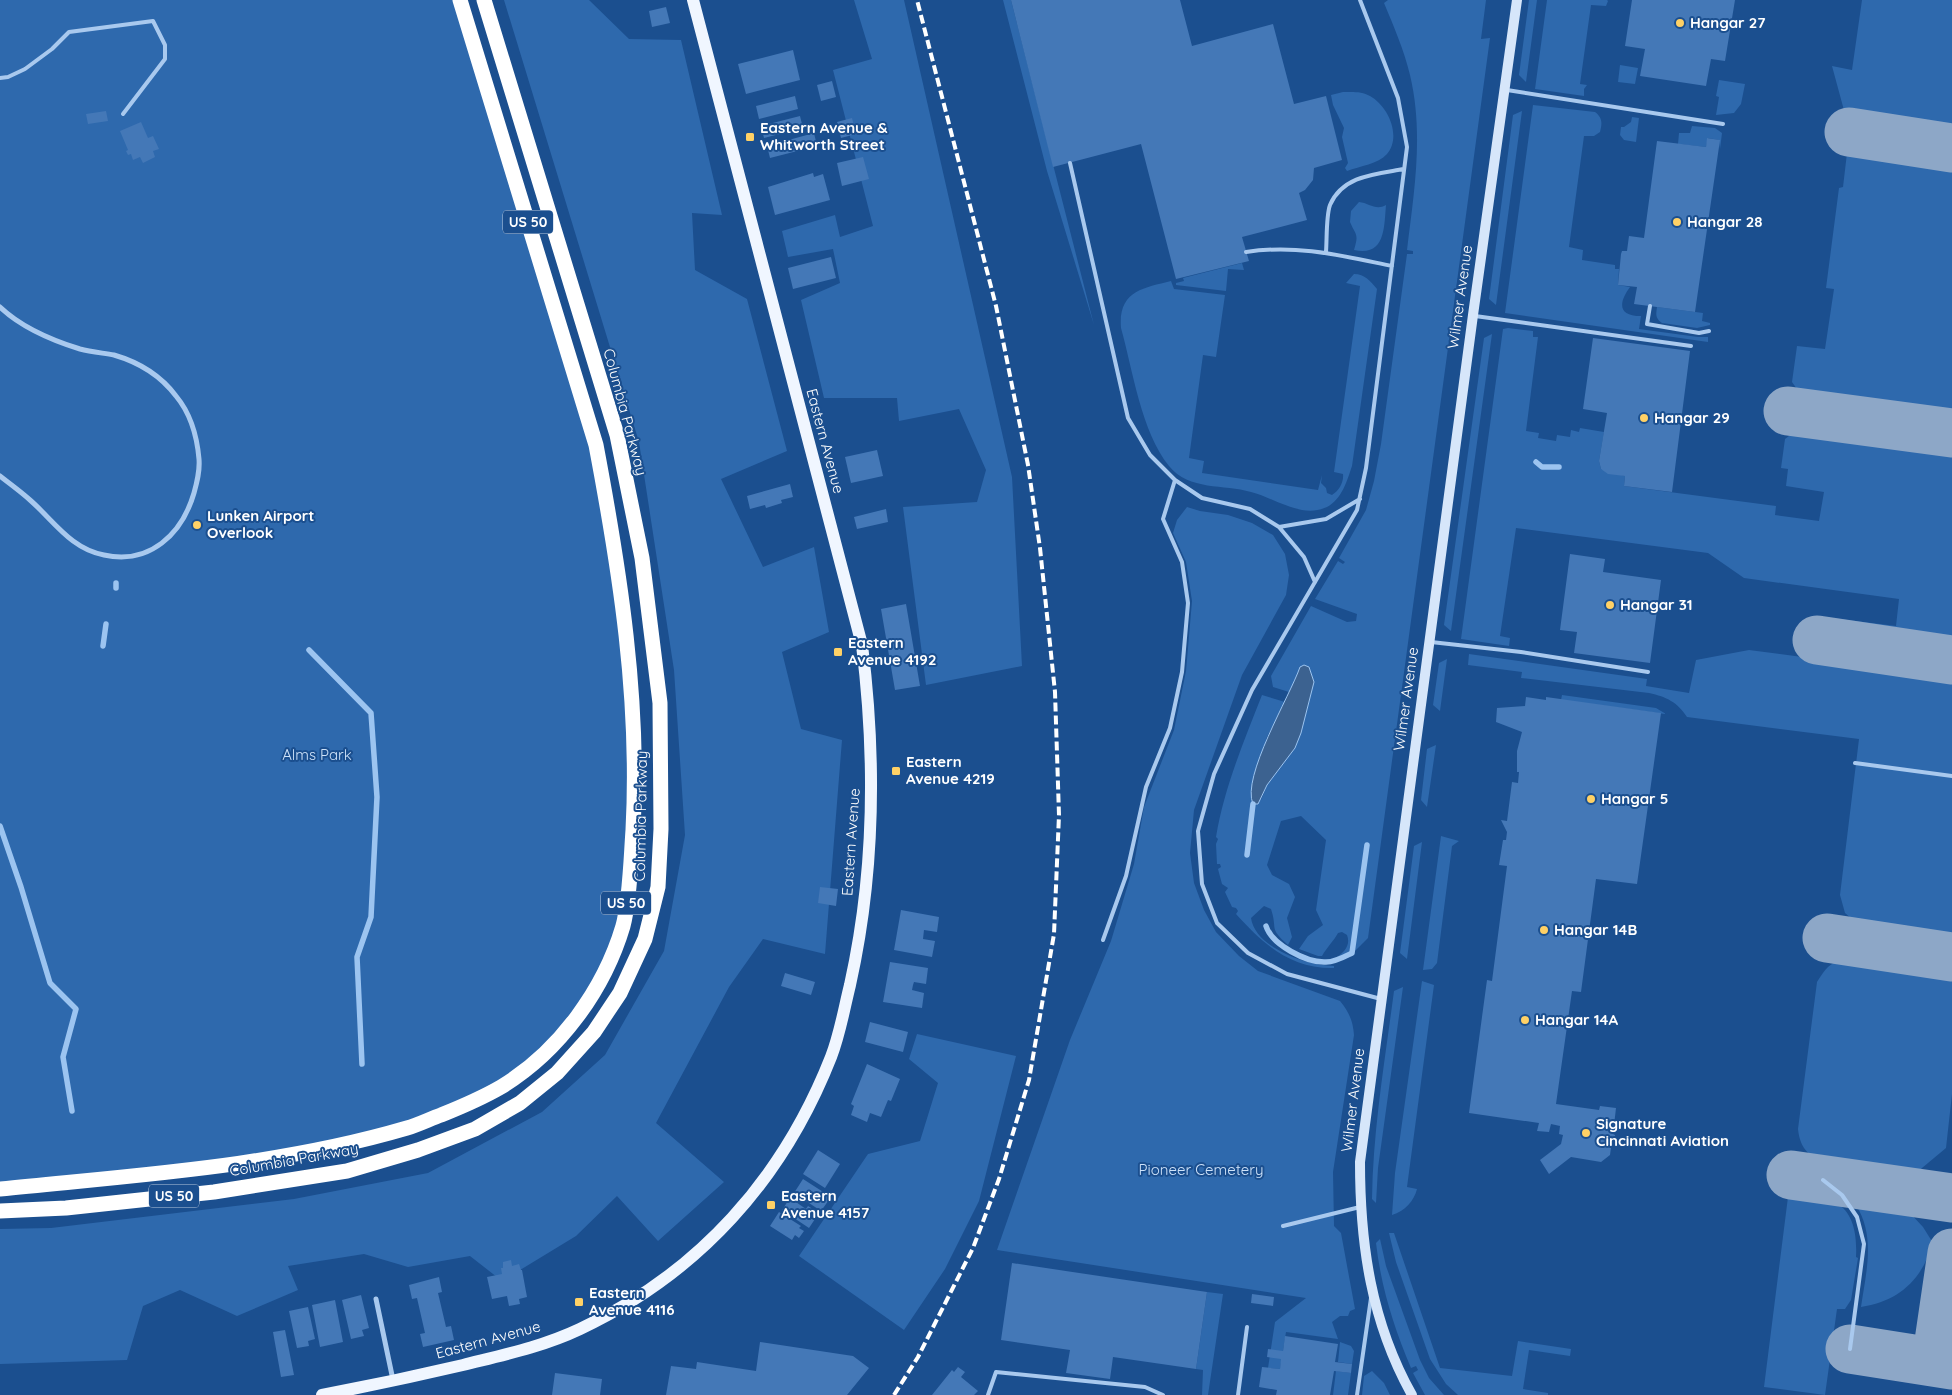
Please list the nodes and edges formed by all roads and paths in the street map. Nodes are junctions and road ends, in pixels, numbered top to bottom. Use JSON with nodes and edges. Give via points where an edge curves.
{"nodes":[{"id":1,"x":460,"y":0,"type":"edge"},
{"id":2,"x":484,"y":0,"type":"edge"},
{"id":3,"x":692,"y":0,"type":"edge"},
{"id":4,"x":1360,"y":0,"type":"edge"},
{"id":5,"x":1517,"y":0,"type":"edge"},
{"id":6,"x":0,"y":78,"type":"edge"},
{"id":7,"x":1504,"y":90,"type":"junction"},
{"id":8,"x":123,"y":114,"type":"dead end"},
{"id":9,"x":1724,"y":124,"type":"dead end"},
{"id":10,"x":1070,"y":163,"type":"dead end"},
{"id":11,"x":1404,"y":169,"type":"junction"},
{"id":12,"x":1246,"y":252,"type":"dead end"},
{"id":13,"x":1326,"y":252,"type":"junction"},
{"id":14,"x":1392,"y":266,"type":"junction"},
{"id":15,"x":1650,"y":306,"type":"dead end"},
{"id":16,"x":0,"y":307,"type":"edge"},
{"id":17,"x":1473,"y":315,"type":"junction"},
{"id":18,"x":1709,"y":331,"type":"dead end"},
{"id":19,"x":1691,"y":346,"type":"dead end"},
{"id":20,"x":0,"y":476,"type":"edge"},
{"id":21,"x":1175,"y":480,"type":"junction"},
{"id":22,"x":1360,"y":498,"type":"junction"},
{"id":23,"x":1279,"y":527,"type":"junction"},
{"id":24,"x":1315,"y":582,"type":"junction"},
{"id":25,"x":1429,"y":642,"type":"junction"},
{"id":26,"x":1648,"y":672,"type":"dead end"},
{"id":27,"x":1855,"y":763,"type":"dead end"},
{"id":28,"x":1952,"y":776,"type":"edge"},
{"id":29,"x":1103,"y":940,"type":"dead end"},
{"id":30,"x":1381,"y":999,"type":"junction"},
{"id":31,"x":1823,"y":1180,"type":"dead end"},
{"id":32,"x":0,"y":1189,"type":"edge"},
{"id":33,"x":1360,"y":1207,"type":"junction"},
{"id":34,"x":0,"y":1211,"type":"edge"},
{"id":35,"x":1282,"y":1226,"type":"dead end"},
{"id":36,"x":1372,"y":1291,"type":"junction"},
{"id":37,"x":376,"y":1299,"type":"dead end"},
{"id":38,"x":1247,"y":1327,"type":"dead end"},
{"id":39,"x":1850,"y":1350,"type":"dead end"},
{"id":40,"x":393,"y":1381,"type":"junction"},
{"id":41,"x":322,"y":1395,"type":"edge"},
{"id":42,"x":988,"y":1395,"type":"edge"},
{"id":43,"x":1163,"y":1395,"type":"edge"},
{"id":44,"x":1238,"y":1395,"type":"edge"},
{"id":45,"x":1357,"y":1395,"type":"edge"},
{"id":46,"x":1412,"y":1395,"type":"edge"}],
"edges":[{"from":1,"to":32,"type":"highway","name":"Columbia Parkway","number":"US 50","via":[[596,445],[620,577],[634,709],[632,855],[620,933],[591,997],[566,1031],[536,1061],[502,1086],[458,1108],[409,1128],[279,1156],[208,1168]]},
{"from":2,"to":34,"type":"highway","name":"Columbia Parkway","number":"US 50","via":[[617,435],[642,558],[660,703],[661,829],[658,888],[645,939],[620,992],[594,1032],[557,1073],[527,1097],[475,1129],[347,1171],[214,1192],[66,1208]]},
{"from":3,"to":40,"type":"main road","name":"Eastern Avenue","via":[[862,645],[872,760],[871,826],[856,959],[832,1055],[811,1102],[769,1172],[706,1246],[651,1288],[579,1330],[532,1348]]},
{"from":4,"to":11,"type":"lane","via":[[1398,98],[1407,147]]},
{"from":5,"to":7,"type":"street","name":"Wilmer Avenue"},
{"from":6,"to":8,"type":"lane","via":[[25,70],[69,32],[152,22],[165,44],[164,59]]},
{"from":7,"to":9,"type":"lane"},
{"from":7,"to":17,"type":"street","name":"Wilmer Avenue"},
{"from":10,"to":21,"type":"lane","via":[[1128,418],[1150,455]]},
{"from":11,"to":13,"type":"lane","via":[[1363,176],[1340,189],[1330,206]]},
{"from":11,"to":14,"type":"lane"},
{"from":12,"to":13,"type":"lane","via":[[1273,248]]},
{"from":13,"to":14,"type":"lane"},
{"from":14,"to":22,"type":"lane"},
{"from":15,"to":18,"type":"lane","via":[[1647,324],[1700,333]]},
{"from":16,"to":20,"type":"street","via":[[49,338],[138,364],[160,378],[177,396],[190,418],[196,434],[199,461],[192,499],[179,527],[154,549],[122,557],[90,551],[68,538]]},
{"from":17,"to":19,"type":"lane"},
{"from":17,"to":25,"type":"street","name":"Wilmer Avenue"},
{"from":21,"to":23,"type":"lane","via":[[1202,498],[1250,509]]},
{"from":21,"to":29,"type":"lane","via":[[1163,519],[1182,562],[1187,595],[1182,672],[1170,728],[1146,787],[1126,876]]},
{"from":22,"to":23,"type":"lane","via":[[1326,519]]},
{"from":22,"to":24,"type":"lane","via":[[1357,510]]},
{"from":23,"to":24,"type":"lane","via":[[1304,556]]},
{"from":24,"to":30,"type":"lane","via":[[1252,690],[1214,774],[1198,831],[1202,884],[1217,923],[1248,953],[1286,974]]},
{"from":25,"to":26,"type":"lane","via":[[1521,652]]},
{"from":25,"to":30,"type":"street","name":"Wilmer Avenue"},
{"from":27,"to":28,"type":"lane"},
{"from":30,"to":33,"type":"street","name":"Wilmer Avenue","via":[[1362,1146]]},
{"from":31,"to":39,"type":"lane","via":[[1842,1195],[1856,1217],[1864,1244]]},
{"from":33,"to":35,"type":"lane"},
{"from":33,"to":36,"type":"street","name":"Wilmer Avenue","via":[[1365,1260]]},
{"from":36,"to":45,"type":"lane"},
{"from":36,"to":46,"type":"street","name":"Wilmer Avenue","via":[[1389,1348]]},
{"from":37,"to":40,"type":"street"},
{"from":38,"to":44,"type":"lane"},
{"from":40,"to":41,"type":"main road","name":"Eastern Avenue"},
{"from":42,"to":43,"type":"lane","via":[[996,1372],[1145,1387]]}]}
